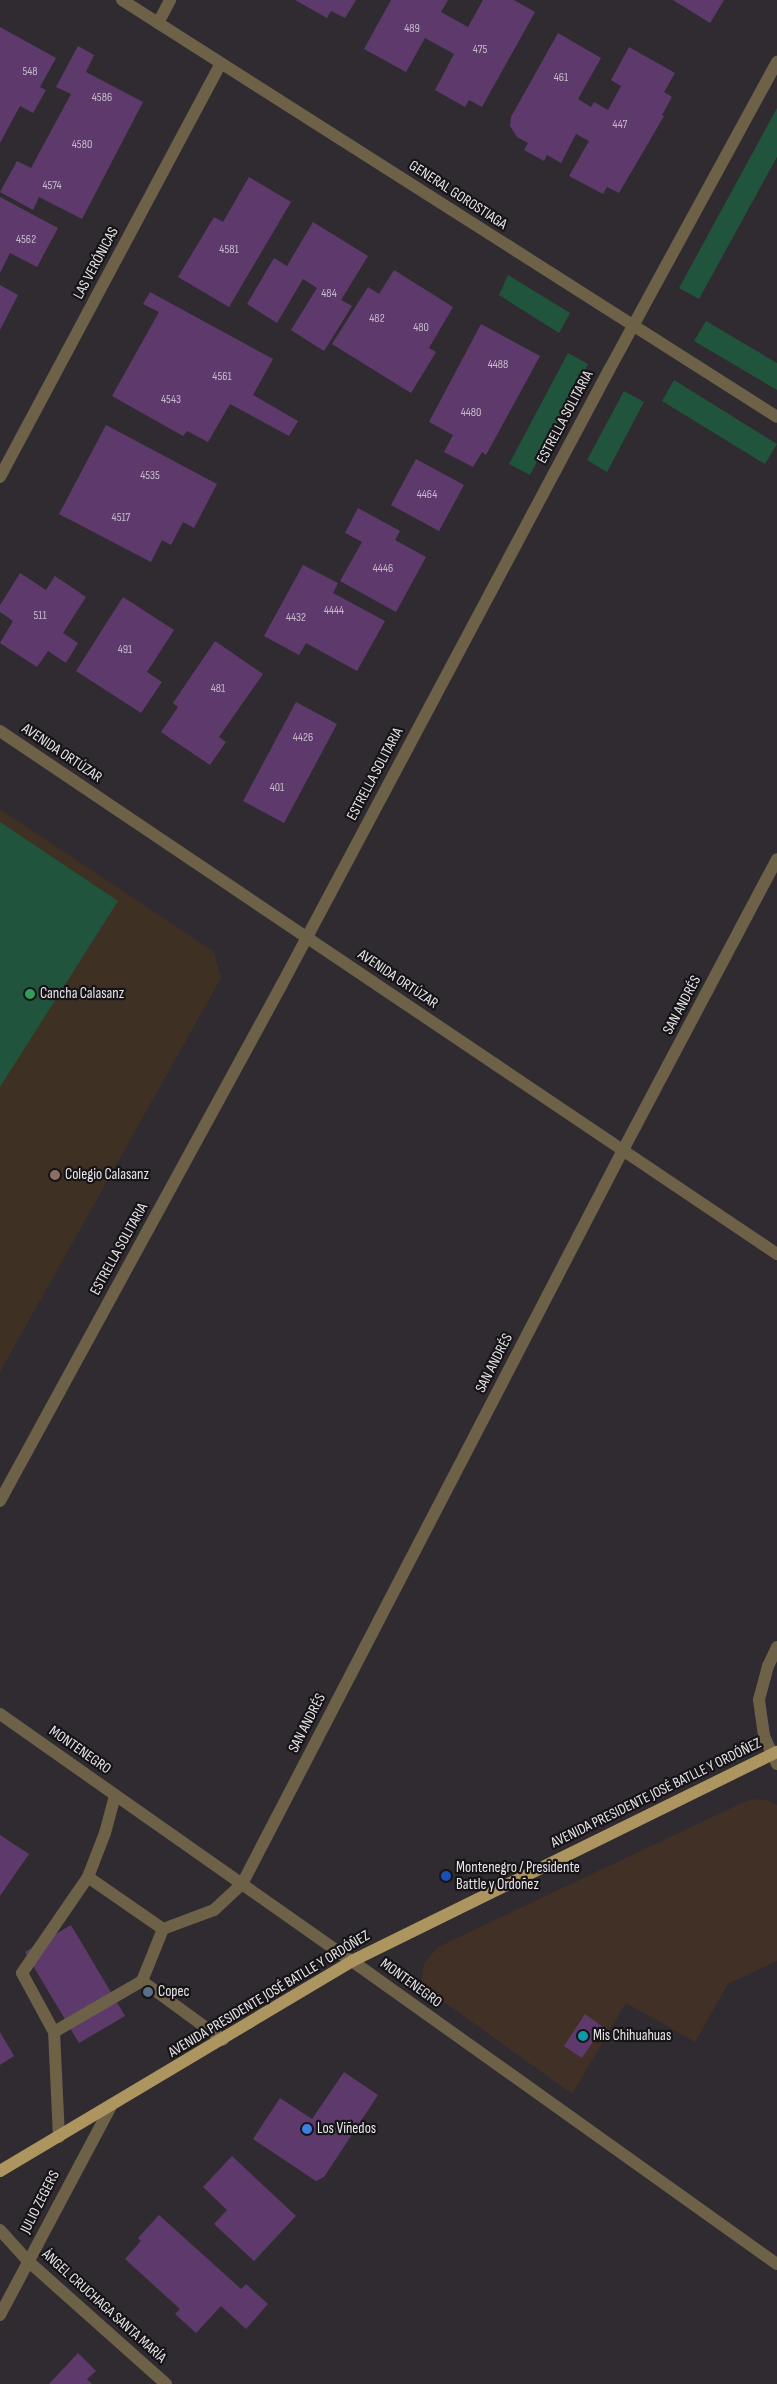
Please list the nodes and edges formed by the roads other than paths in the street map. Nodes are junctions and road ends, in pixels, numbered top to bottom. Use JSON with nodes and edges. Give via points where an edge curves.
{"nodes":[{"id":1,"x":122,"y":0,"type":"edge"},
{"id":2,"x":170,"y":0,"type":"edge"},
{"id":3,"x":158,"y":23,"type":"junction"},
{"id":4,"x":777,"y":62,"type":"edge"},
{"id":5,"x":221,"y":63,"type":"junction"},
{"id":6,"x":633,"y":325,"type":"junction"},
{"id":7,"x":777,"y":417,"type":"edge"},
{"id":8,"x":0,"y":477,"type":"edge"},
{"id":9,"x":0,"y":731,"type":"edge"},
{"id":10,"x":777,"y":859,"type":"edge"},
{"id":11,"x":307,"y":938,"type":"junction"},
{"id":12,"x":623,"y":1150,"type":"junction"},
{"id":13,"x":777,"y":1254,"type":"edge"},
{"id":14,"x":0,"y":1501,"type":"edge"},
{"id":15,"x":777,"y":1647,"type":"edge"},
{"id":16,"x":0,"y":1714,"type":"edge"},
{"id":17,"x":775,"y":1757,"type":"edge"},
{"id":18,"x":115,"y":1795,"type":"junction"},
{"id":19,"x":88,"y":1877,"type":"junction"},
{"id":20,"x":242,"y":1884,"type":"junction"},
{"id":21,"x":163,"y":1929,"type":"junction"},
{"id":22,"x":352,"y":1961,"type":"junction"},
{"id":23,"x":142,"y":1981,"type":"junction"},
{"id":24,"x":54,"y":2032,"type":"junction"},
{"id":25,"x":223,"y":2040,"type":"junction"},
{"id":26,"x":111,"y":2106,"type":"junction"},
{"id":27,"x":59,"y":2137,"type":"junction"},
{"id":28,"x":0,"y":2172,"type":"edge"},
{"id":29,"x":0,"y":2230,"type":"edge"},
{"id":30,"x":28,"y":2261,"type":"junction"},
{"id":31,"x":777,"y":2264,"type":"edge"},
{"id":32,"x":0,"y":2315,"type":"edge"},
{"id":33,"x":166,"y":2384,"type":"edge"}],
"edges":[{"from":1,"to":3,"type":"street","name":"GENERAL GOROSTIAGA"},
{"from":2,"to":3,"type":"street"},
{"from":3,"to":5,"type":"street","name":"GENERAL GOROSTIAGA"},
{"from":4,"to":6,"type":"street","name":"ESTRELLA SOLITARIA"},
{"from":5,"to":6,"type":"street","name":"GENERAL GOROSTIAGA"},
{"from":5,"to":8,"type":"street","name":"LAS VERÓNICAS"},
{"from":6,"to":7,"type":"street","name":"GENERAL GOROSTIAGA"},
{"from":6,"to":11,"type":"street","name":"ESTRELLA SOLITARIA"},
{"from":9,"to":11,"type":"street","name":"AVENIDA ORTÚZAR"},
{"from":10,"to":12,"type":"street","name":"SAN ANDRÉS"},
{"from":11,"to":12,"type":"street","name":"AVENIDA ORTÚZAR"},
{"from":11,"to":14,"type":"street","name":"ESTRELLA SOLITARIA"},
{"from":12,"to":13,"type":"street","name":"AVENIDA ORTÚZAR"},
{"from":12,"to":20,"type":"street","name":"SAN ANDRÉS"},
{"from":15,"to":17,"type":"street","via":[[759,1700],[764,1736]]},
{"from":16,"to":18,"type":"street","name":"MONTENEGRO"},
{"from":17,"to":22,"type":"main road","name":"AVENIDA PRESIDENTE JOSÉ BATLLE Y ORDÓÑEZ"},
{"from":18,"to":19,"type":"street"},
{"from":18,"to":20,"type":"street","name":"MONTENEGRO"},
{"from":19,"to":21,"type":"street"},
{"from":19,"to":24,"type":"street","via":[[22,1973]]},
{"from":20,"to":21,"type":"street","name":"SAN ANDRÉS","via":[[214,1910]]},
{"from":20,"to":22,"type":"street","name":"MONTENEGRO"},
{"from":21,"to":23,"type":"street"},
{"from":22,"to":25,"type":"main road","name":"AVENIDA PRESIDENTE JOSÉ BATLLE Y ORDÓÑEZ"},
{"from":22,"to":31,"type":"street","name":"MONTENEGRO"},
{"from":23,"to":24,"type":"street"},
{"from":23,"to":25,"type":"street"},
{"from":24,"to":27,"type":"street"},
{"from":25,"to":26,"type":"main road","name":"AVENIDA PRESIDENTE JOSÉ BATLLE Y ORDÓÑEZ"},
{"from":26,"to":27,"type":"main road","name":"AVENIDA PRESIDENTE JOSÉ BATLLE Y ORDÓÑEZ"},
{"from":26,"to":30,"type":"street","name":"JULIO ZEGERS"},
{"from":27,"to":28,"type":"main road","name":"AVENIDA PRESIDENTE JOSÉ BATLLE Y ORDÓÑEZ"},
{"from":29,"to":30,"type":"street","name":"ÁNGEL CRUCHAGA SANTA MARÍA"},
{"from":30,"to":32,"type":"street","name":"JULIO ZEGERS"},
{"from":30,"to":33,"type":"street","name":"ÁNGEL CRUCHAGA SANTA MARÍA"}]}
